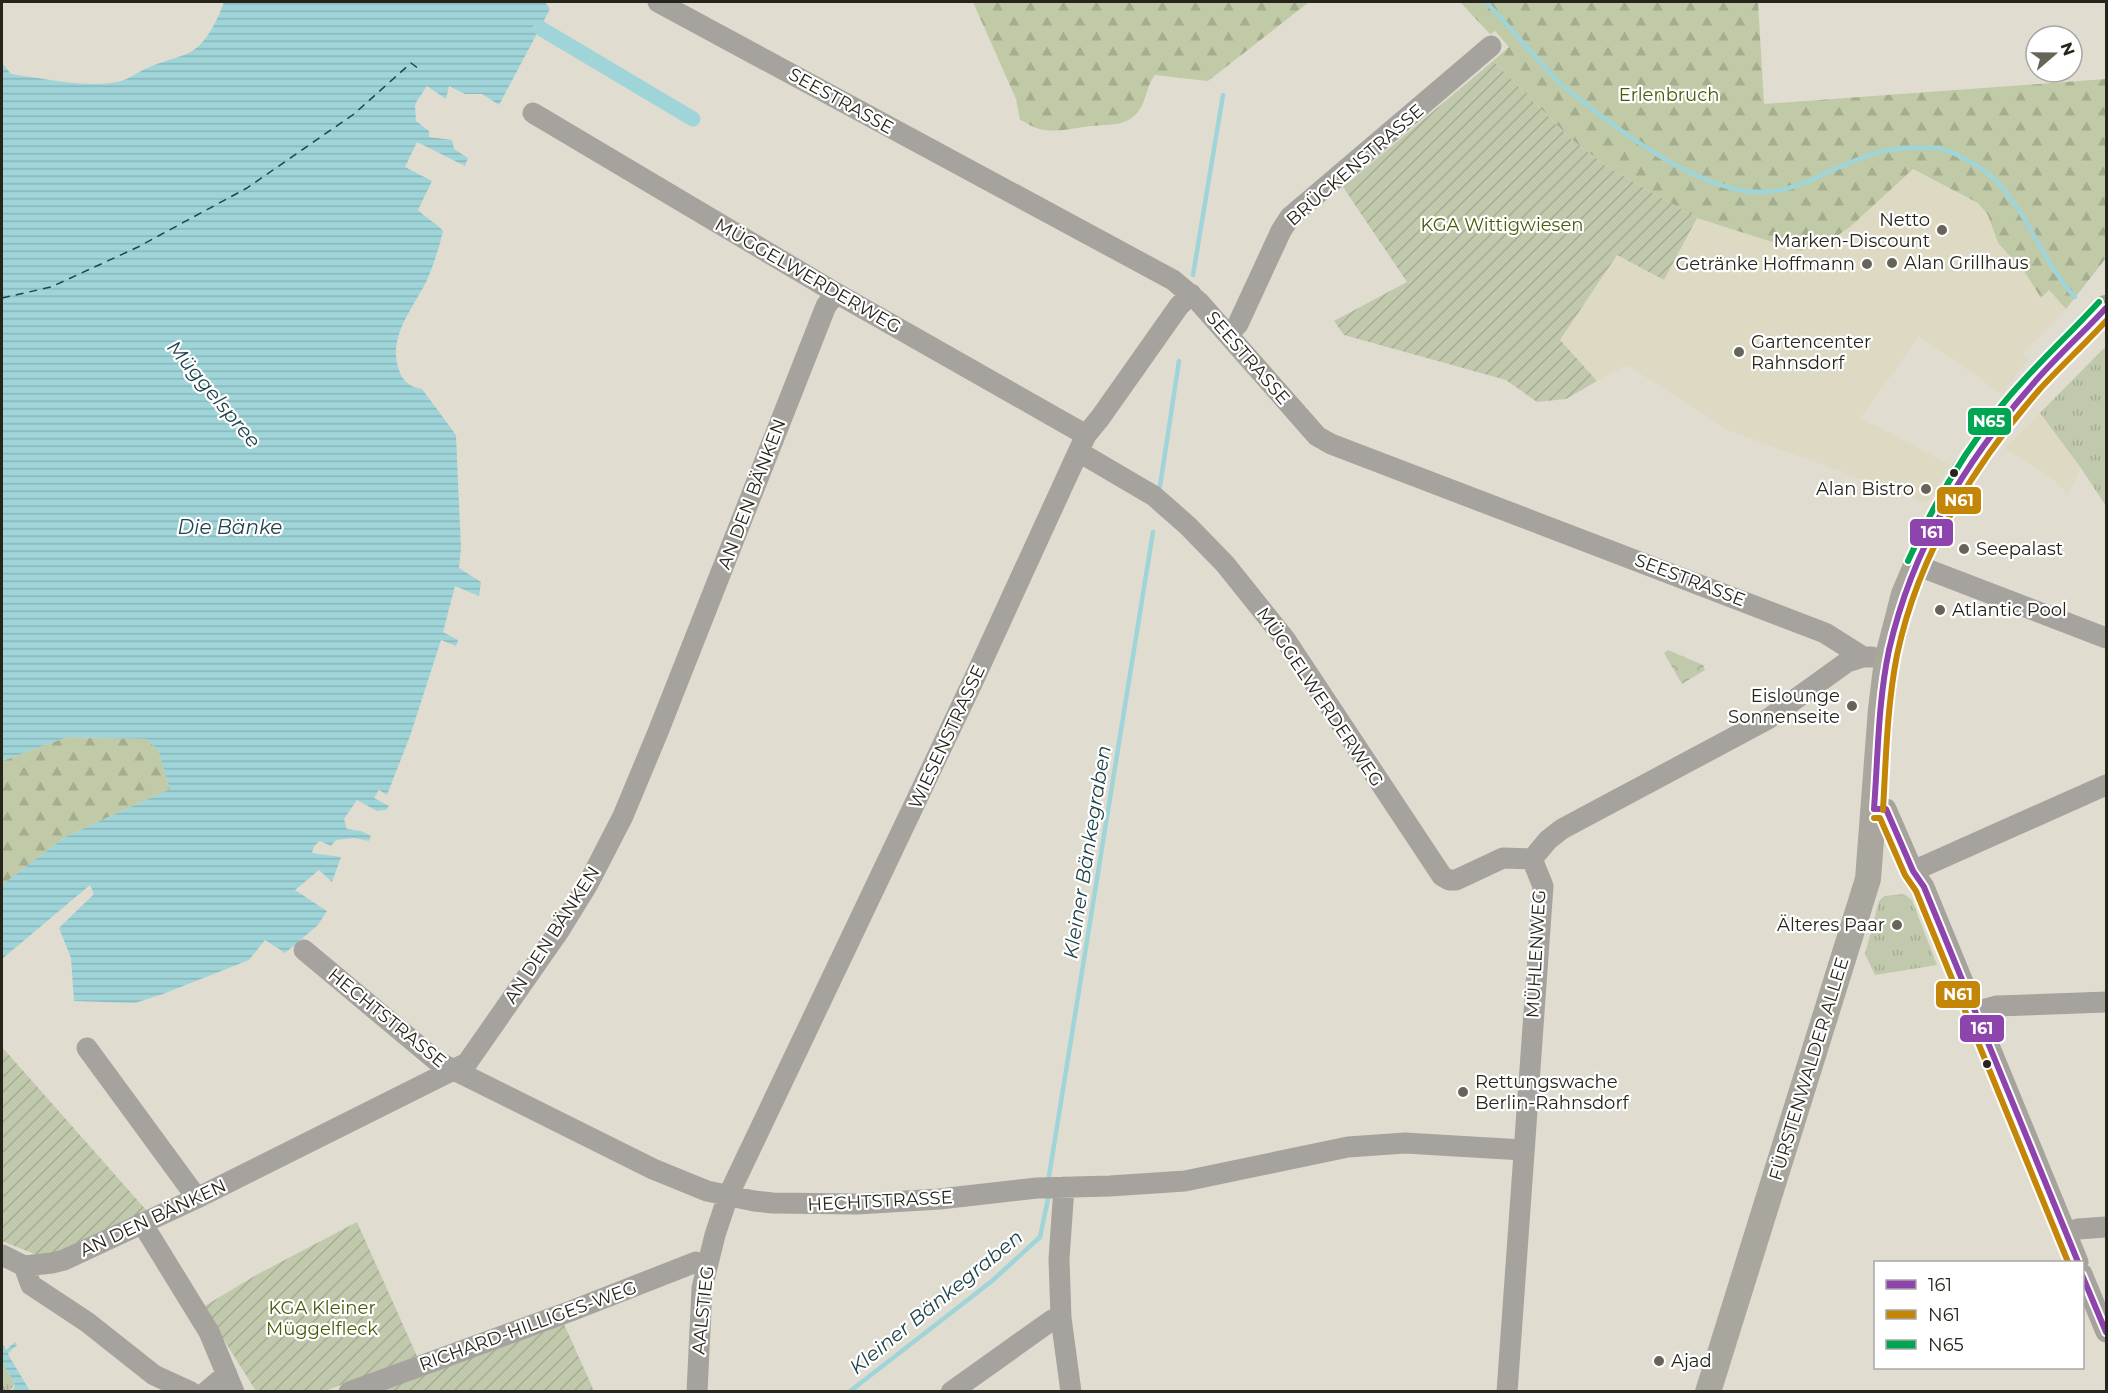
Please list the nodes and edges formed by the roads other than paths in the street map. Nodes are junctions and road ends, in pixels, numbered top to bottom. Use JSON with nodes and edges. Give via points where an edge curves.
{"nodes":[{"id":1,"x":658,"y":2,"type":"edge"},
{"id":2,"x":1491,"y":46,"type":"dead end"},
{"id":3,"x":533,"y":113,"type":"dead end"},
{"id":4,"x":836,"y":293,"type":"junction"},
{"id":5,"x":1191,"y":294,"type":"junction"},
{"id":6,"x":2106,"y":308,"type":"edge"},
{"id":7,"x":1228,"y":335,"type":"junction"},
{"id":8,"x":1083,"y":443,"type":"junction"},
{"id":9,"x":1916,"y":565,"type":"junction"},
{"id":10,"x":2106,"y":638,"type":"edge"},
{"id":11,"x":1875,"y":658,"type":"junction"},
{"id":12,"x":2106,"y":784,"type":"edge"},
{"id":13,"x":1875,"y":808,"type":"junction"},
{"id":14,"x":1532,"y":859,"type":"junction"},
{"id":15,"x":1913,"y":871,"type":"junction"},
{"id":16,"x":304,"y":950,"type":"dead end"},
{"id":17,"x":2106,"y":1002,"type":"edge"},
{"id":18,"x":1975,"y":1012,"type":"junction"},
{"id":19,"x":87,"y":1048,"type":"dead end"},
{"id":20,"x":454,"y":1070,"type":"junction"},
{"id":21,"x":1523,"y":1150,"type":"junction"},
{"id":22,"x":1064,"y":1187,"type":"junction"},
{"id":23,"x":728,"y":1196,"type":"junction"},
{"id":24,"x":197,"y":1198,"type":"junction"},
{"id":25,"x":142,"y":1223,"type":"junction"},
{"id":26,"x":2106,"y":1227,"type":"edge"},
{"id":27,"x":2066,"y":1233,"type":"junction"},
{"id":28,"x":2,"y":1255,"type":"edge"},
{"id":29,"x":2077,"y":1261,"type":"edge"},
{"id":30,"x":706,"y":1265,"type":"junction"},
{"id":31,"x":24,"y":1266,"type":"junction"},
{"id":32,"x":2084,"y":1279,"type":"edge"},
{"id":33,"x":1060,"y":1318,"type":"junction"},
{"id":34,"x":2106,"y":1332,"type":"edge"},
{"id":35,"x":230,"y":1383,"type":"edge"},
{"id":36,"x":191,"y":1392,"type":"edge"},
{"id":37,"x":206,"y":1392,"type":"edge"},
{"id":38,"x":349,"y":1392,"type":"edge"},
{"id":39,"x":697,"y":1392,"type":"edge"},
{"id":40,"x":951,"y":1392,"type":"edge"},
{"id":41,"x":1071,"y":1392,"type":"edge"},
{"id":42,"x":1507,"y":1392,"type":"edge"},
{"id":43,"x":1708,"y":1392,"type":"edge"}],
"edges":[{"from":1,"to":5,"type":"street","name":"SEESTRASSE","via":[[1141,262]]},
{"from":2,"to":7,"type":"street","name":"BRÜCKENSTRASSE","via":[[1290,217],[1238,324]]},
{"from":3,"to":4,"type":"street","name":"MÜGGELWERDERWEG"},
{"from":4,"to":8,"type":"street","name":"MÜGGELWERDERWEG"},
{"from":4,"to":20,"type":"street","name":"AN DEN BÄNKEN","via":[[822,315],[623,816],[559,931],[467,1063]]},
{"from":5,"to":7,"type":"street","name":"SEESTRASSE"},
{"from":5,"to":8,"type":"street","name":"WIESENSTRASSE"},
{"from":6,"to":9,"type":"main road","name":"FÜRSTENWALDER ALLEE","via":[[2025,392],[1965,471]]},
{"from":7,"to":11,"type":"street","name":"SEESTRASSE","via":[[1307,427],[1331,444],[1814,629]]},
{"from":8,"to":14,"type":"street","name":"MÜGGELWERDERWEG","via":[[1154,496],[1225,564],[1285,639],[1442,876],[1456,880],[1503,858]]},
{"from":8,"to":23,"type":"street","name":"WIESENSTRASSE"},
{"from":9,"to":10,"type":"street"},
{"from":9,"to":11,"type":"main road","name":"FÜRSTENWALDER ALLEE"},
{"from":11,"to":13,"type":"main road","name":"FÜRSTENWALDER ALLEE","via":[[1881,709]]},
{"from":11,"to":14,"type":"street","via":[[1847,662],[1768,719],[1562,829]]},
{"from":12,"to":15,"type":"street"},
{"from":13,"to":15,"type":"street","via":[[1886,809]]},
{"from":13,"to":43,"type":"main road","name":"FÜRSTENWALDER ALLEE","via":[[1869,879]]},
{"from":14,"to":21,"type":"street","name":"MÜHLENWEG","via":[[1543,886]]},
{"from":15,"to":18,"type":"street","via":[[1924,887]]},
{"from":16,"to":20,"type":"street","name":"HECHTSTRASSE","via":[[438,1062]]},
{"from":17,"to":18,"type":"street","via":[[1996,1006]]},
{"from":18,"to":27,"type":"street"},
{"from":19,"to":24,"type":"street"},
{"from":20,"to":23,"type":"street","name":"HECHTSTRASSE","via":[[653,1169],[694,1187]]},
{"from":20,"to":24,"type":"street","name":"AN DEN BÄNKEN"},
{"from":21,"to":22,"type":"street","name":"HECHTSTRASSE","via":[[1405,1143],[1348,1147],[1185,1181]]},
{"from":21,"to":42,"type":"street","name":"MÜHLENWEG"},
{"from":22,"to":23,"type":"street","name":"HECHTSTRASSE","via":[[857,1204],[773,1203]]},
{"from":22,"to":33,"type":"street"},
{"from":23,"to":30,"type":"street","name":"AALSTIEG"},
{"from":24,"to":25,"type":"street","name":"AN DEN BÄNKEN"},
{"from":25,"to":31,"type":"street","name":"AN DEN BÄNKEN","via":[[64,1260]]},
{"from":25,"to":35,"type":"street","via":[[209,1332]]},
{"from":26,"to":27,"type":"street"},
{"from":27,"to":29,"type":"street"},
{"from":28,"to":31,"type":"street"},
{"from":30,"to":38,"type":"street","name":"RICHARD-HILLIGES-WEG","via":[[696,1262]]},
{"from":30,"to":39,"type":"street","name":"AALSTIEG"},
{"from":31,"to":36,"type":"street","via":[[32,1285],[154,1375]]},
{"from":32,"to":34,"type":"street"},
{"from":33,"to":40,"type":"street"},
{"from":33,"to":41,"type":"street"},
{"from":35,"to":37,"type":"street"}]}
